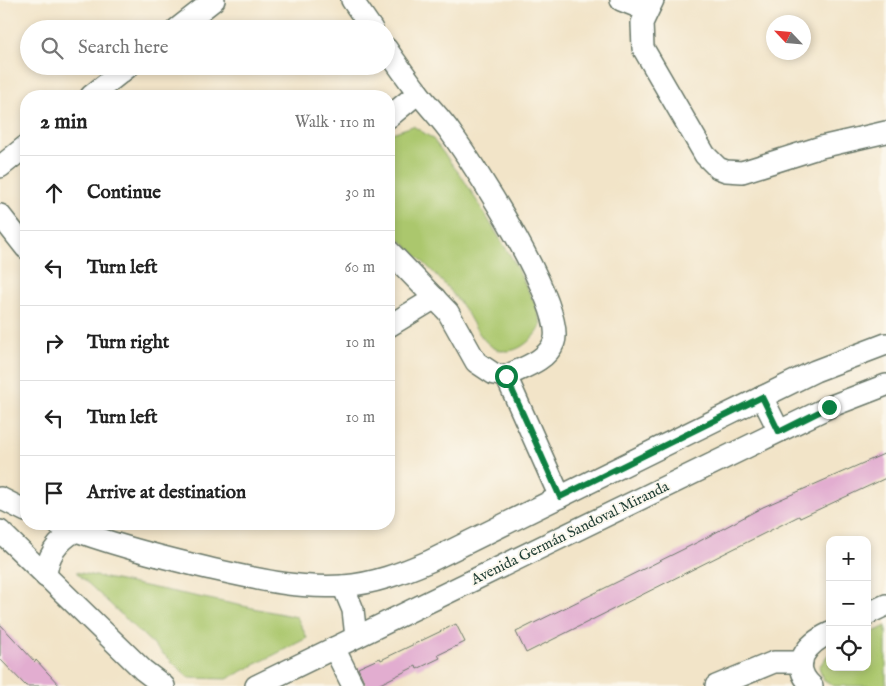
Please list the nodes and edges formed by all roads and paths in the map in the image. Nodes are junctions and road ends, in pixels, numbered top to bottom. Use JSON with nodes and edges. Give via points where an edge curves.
{"nodes":[{"id":1,"x":214,"y":0,"type":"edge"},
{"id":2,"x":352,"y":0,"type":"edge"},
{"id":3,"x":621,"y":0,"type":"edge"},
{"id":4,"x":649,"y":5,"type":"edge"},
{"id":5,"x":188,"y":20,"type":"edge"},
{"id":6,"x":366,"y":20,"type":"edge"},
{"id":7,"x":395,"y":61,"type":"edge"},
{"id":8,"x":117,"y":75,"type":"edge"},
{"id":9,"x":98,"y":90,"type":"edge"},
{"id":10,"x":418,"y":93,"type":"junction"},
{"id":11,"x":395,"y":112,"type":"edge"},
{"id":12,"x":886,"y":132,"type":"edge"},
{"id":13,"x":20,"y":151,"type":"edge"},
{"id":14,"x":0,"y":167,"type":"edge"},
{"id":15,"x":0,"y":215,"type":"edge"},
{"id":16,"x":20,"y":240,"type":"edge"},
{"id":17,"x":395,"y":257,"type":"edge"},
{"id":18,"x":435,"y":298,"type":"junction"},
{"id":19,"x":395,"y":322,"type":"edge"},
{"id":20,"x":886,"y":344,"type":"edge"},
{"id":21,"x":506,"y":376,"type":"junction"},
{"id":22,"x":886,"y":385,"type":"edge"},
{"id":23,"x":762,"y":397,"type":"junction"},
{"id":24,"x":779,"y":432,"type":"junction"},
{"id":25,"x":560,"y":497,"type":"junction"},
{"id":26,"x":0,"y":498,"type":"edge"},
{"id":27,"x":20,"y":507,"type":"edge"},
{"id":28,"x":67,"y":530,"type":"edge"},
{"id":29,"x":77,"y":530,"type":"edge"},
{"id":30,"x":0,"y":531,"type":"edge"},
{"id":31,"x":46,"y":578,"type":"junction"},
{"id":32,"x":343,"y":586,"type":"junction"},
{"id":33,"x":886,"y":605,"type":"edge"},
{"id":34,"x":871,"y":612,"type":"edge"},
{"id":35,"x":826,"y":634,"type":"edge"},
{"id":36,"x":356,"y":637,"type":"junction"},
{"id":37,"x":334,"y":648,"type":"junction"},
{"id":38,"x":802,"y":662,"type":"junction"},
{"id":39,"x":164,"y":686,"type":"edge"},
{"id":40,"x":256,"y":686,"type":"edge"},
{"id":41,"x":353,"y":686,"type":"edge"},
{"id":42,"x":716,"y":686,"type":"edge"},
{"id":43,"x":812,"y":686,"type":"edge"}],
"edges":[{"from":1,"to":5,"type":"street"},
{"from":2,"to":6,"type":"street"},
{"from":3,"to":4,"type":"street"},
{"from":4,"to":12,"type":"street","via":[[640,35],[643,48],[705,155],[718,168],[742,172],[821,147]]},
{"from":7,"to":10,"type":"street"},
{"from":8,"to":9,"type":"street"},
{"from":10,"to":11,"type":"street"},
{"from":10,"to":21,"type":"street","via":[[451,132],[497,205],[535,272],[553,317],[556,333],[549,351],[542,358]]},
{"from":13,"to":14,"type":"street"},
{"from":15,"to":16,"type":"street"},
{"from":17,"to":18,"type":"street"},
{"from":18,"to":19,"type":"street"},
{"from":18,"to":21,"type":"street","via":[[458,328],[476,362],[494,374]]},
{"from":20,"to":23,"type":"street","via":[[823,367]]},
{"from":21,"to":25,"type":"street"},
{"from":22,"to":24,"type":"street","name":"Avenida Germán Sandoval Miranda","via":[[829,407]]},
{"from":23,"to":24,"type":"street"},
{"from":23,"to":25,"type":"street"},
{"from":24,"to":36,"type":"street","name":"Avenida Germán Sandoval Miranda"},
{"from":25,"to":32,"type":"street","via":[[405,572]]},
{"from":26,"to":27,"type":"street"},
{"from":28,"to":31,"type":"street","via":[[67,536],[53,551],[46,568]]},
{"from":29,"to":32,"type":"street","via":[[232,574],[312,586]]},
{"from":30,"to":31,"type":"street"},
{"from":31,"to":39,"type":"street"},
{"from":32,"to":36,"type":"street","via":[[353,610]]},
{"from":33,"to":34,"type":"street"},
{"from":35,"to":38,"type":"street","via":[[812,642]]},
{"from":36,"to":37,"type":"street","name":"Avenida Germán Sandoval Miranda"},
{"from":37,"to":40,"type":"street","name":"Avenida Germán Sandoval Miranda"},
{"from":37,"to":41,"type":"street"},
{"from":38,"to":42,"type":"street","via":[[774,662]]},
{"from":38,"to":43,"type":"street","via":[[804,677]]}]}
